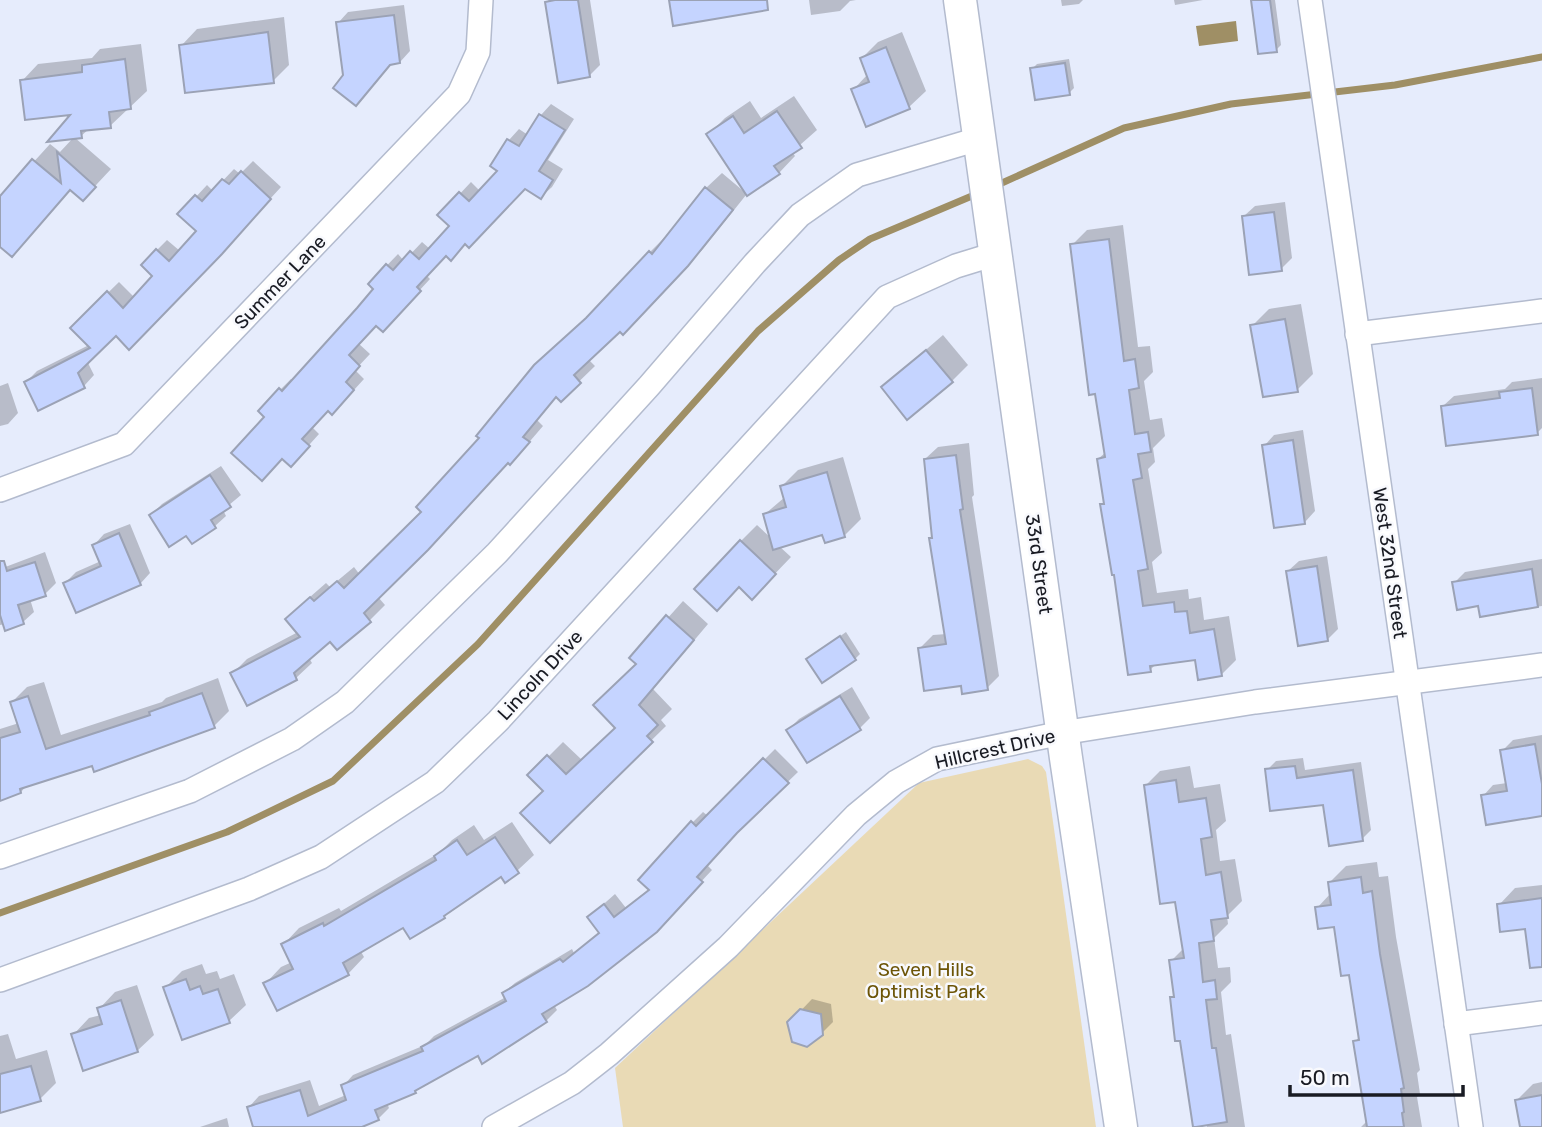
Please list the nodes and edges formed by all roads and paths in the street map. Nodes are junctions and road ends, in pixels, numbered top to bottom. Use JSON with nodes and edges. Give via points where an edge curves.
{"nodes":[{"id":1,"x":481,"y":0,"type":"edge"},
{"id":2,"x":960,"y":0,"type":"edge"},
{"id":3,"x":1310,"y":0,"type":"edge"},
{"id":4,"x":980,"y":150,"type":"junction"},
{"id":5,"x":995,"y":254,"type":"junction"},
{"id":6,"x":1542,"y":311,"type":"edge"},
{"id":7,"x":1357,"y":334,"type":"junction"},
{"id":8,"x":0,"y":490,"type":"edge"},
{"id":9,"x":1542,"y":665,"type":"edge"},
{"id":10,"x":1407,"y":682,"type":"junction"},
{"id":11,"x":1062,"y":733,"type":"junction"},
{"id":12,"x":0,"y":857,"type":"edge"},
{"id":13,"x":0,"y":980,"type":"edge"},
{"id":14,"x":1542,"y":1013,"type":"edge"},
{"id":15,"x":1456,"y":1024,"type":"junction"},
{"id":16,"x":494,"y":1127,"type":"edge"},
{"id":17,"x":1121,"y":1127,"type":"edge"},
{"id":18,"x":1471,"y":1127,"type":"edge"}],
"edges":[{"from":1,"to":8,"type":"street","name":"Summer Lane","via":[[478,52],[459,94],[131,437],[124,444]]},
{"from":2,"to":4,"type":"street","name":"33rd Street"},
{"from":3,"to":7,"type":"street","name":"West 32nd Street"},
{"from":4,"to":5,"type":"street","name":"33rd Street"},
{"from":4,"to":12,"type":"street","via":[[857,175],[800,215],[497,553],[345,702],[292,739],[190,791]]},
{"from":5,"to":11,"type":"street","name":"33rd Street"},
{"from":5,"to":13,"type":"street","name":"Lincoln Drive","via":[[887,297],[498,721],[435,782],[321,857],[249,889]]},
{"from":6,"to":7,"type":"street"},
{"from":7,"to":10,"type":"street","name":"West 32nd Street"},
{"from":9,"to":10,"type":"street","name":"Hillcrest Drive"},
{"from":10,"to":11,"type":"street","name":"Hillcrest Drive"},
{"from":10,"to":15,"type":"street","name":"West 32nd Street"},
{"from":11,"to":16,"type":"street","name":"Hillcrest Drive","via":[[937,759],[896,782],[856,815],[724,951],[609,1054],[572,1083]]},
{"from":11,"to":17,"type":"street","name":"33rd Street"},
{"from":14,"to":15,"type":"street"},
{"from":15,"to":18,"type":"street","name":"West 32nd Street"}]}
